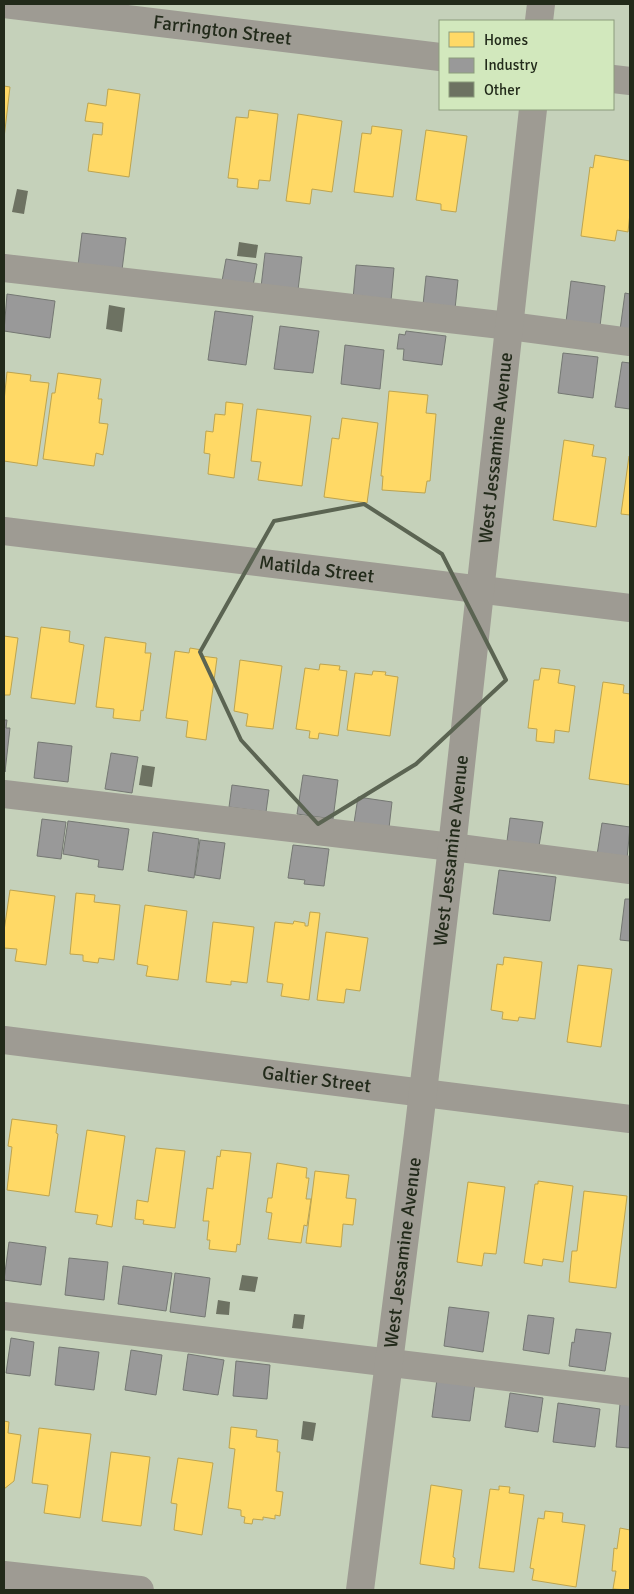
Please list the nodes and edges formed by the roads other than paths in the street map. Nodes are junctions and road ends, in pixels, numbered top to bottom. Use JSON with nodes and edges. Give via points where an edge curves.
{"nodes":[{"id":1,"x":4,"y":4,"type":"edge"},
{"id":2,"x":541,"y":4,"type":"edge"},
{"id":3,"x":539,"y":20,"type":"edge"},
{"id":4,"x":439,"y":57,"type":"edge"},
{"id":5,"x":614,"y":79,"type":"edge"},
{"id":6,"x":630,"y":81,"type":"edge"},
{"id":7,"x":533,"y":110,"type":"edge"},
{"id":8,"x":4,"y":268,"type":"edge"},
{"id":9,"x":510,"y":326,"type":"junction"},
{"id":10,"x":630,"y":342,"type":"edge"},
{"id":11,"x":4,"y":531,"type":"edge"},
{"id":12,"x":480,"y":590,"type":"junction"},
{"id":13,"x":630,"y":608,"type":"edge"},
{"id":14,"x":4,"y":794,"type":"edge"},
{"id":15,"x":452,"y":847,"type":"junction"},
{"id":16,"x":630,"y":870,"type":"edge"},
{"id":17,"x":4,"y":1040,"type":"edge"},
{"id":18,"x":423,"y":1093,"type":"junction"},
{"id":19,"x":630,"y":1119,"type":"edge"},
{"id":20,"x":4,"y":1316,"type":"edge"},
{"id":21,"x":388,"y":1362,"type":"junction"},
{"id":22,"x":630,"y":1392,"type":"edge"},
{"id":23,"x":4,"y":1575,"type":"edge"},
{"id":24,"x":140,"y":1590,"type":"edge"},
{"id":25,"x":360,"y":1590,"type":"edge"}],
"edges":[{"from":1,"to":4,"type":"street","name":"Farrington Street"},
{"from":2,"to":3,"type":"street"},
{"from":5,"to":6,"type":"street"},
{"from":7,"to":9,"type":"street","name":"West Jessamine Avenue"},
{"from":8,"to":9,"type":"street"},
{"from":9,"to":10,"type":"street"},
{"from":9,"to":12,"type":"street","name":"West Jessamine Avenue"},
{"from":11,"to":12,"type":"street","name":"Matilda Street"},
{"from":12,"to":13,"type":"street","name":"Matilda Street"},
{"from":12,"to":15,"type":"street","name":"West Jessamine Avenue"},
{"from":14,"to":15,"type":"street"},
{"from":15,"to":16,"type":"street"},
{"from":15,"to":18,"type":"street","name":"West Jessamine Avenue"},
{"from":17,"to":18,"type":"street","name":"Galtier Street"},
{"from":18,"to":19,"type":"street","name":"Galtier Street"},
{"from":18,"to":21,"type":"street","name":"West Jessamine Avenue"},
{"from":20,"to":21,"type":"street"},
{"from":21,"to":22,"type":"street"},
{"from":21,"to":25,"type":"street","name":"West Jessamine Avenue"},
{"from":23,"to":24,"type":"street"}]}
